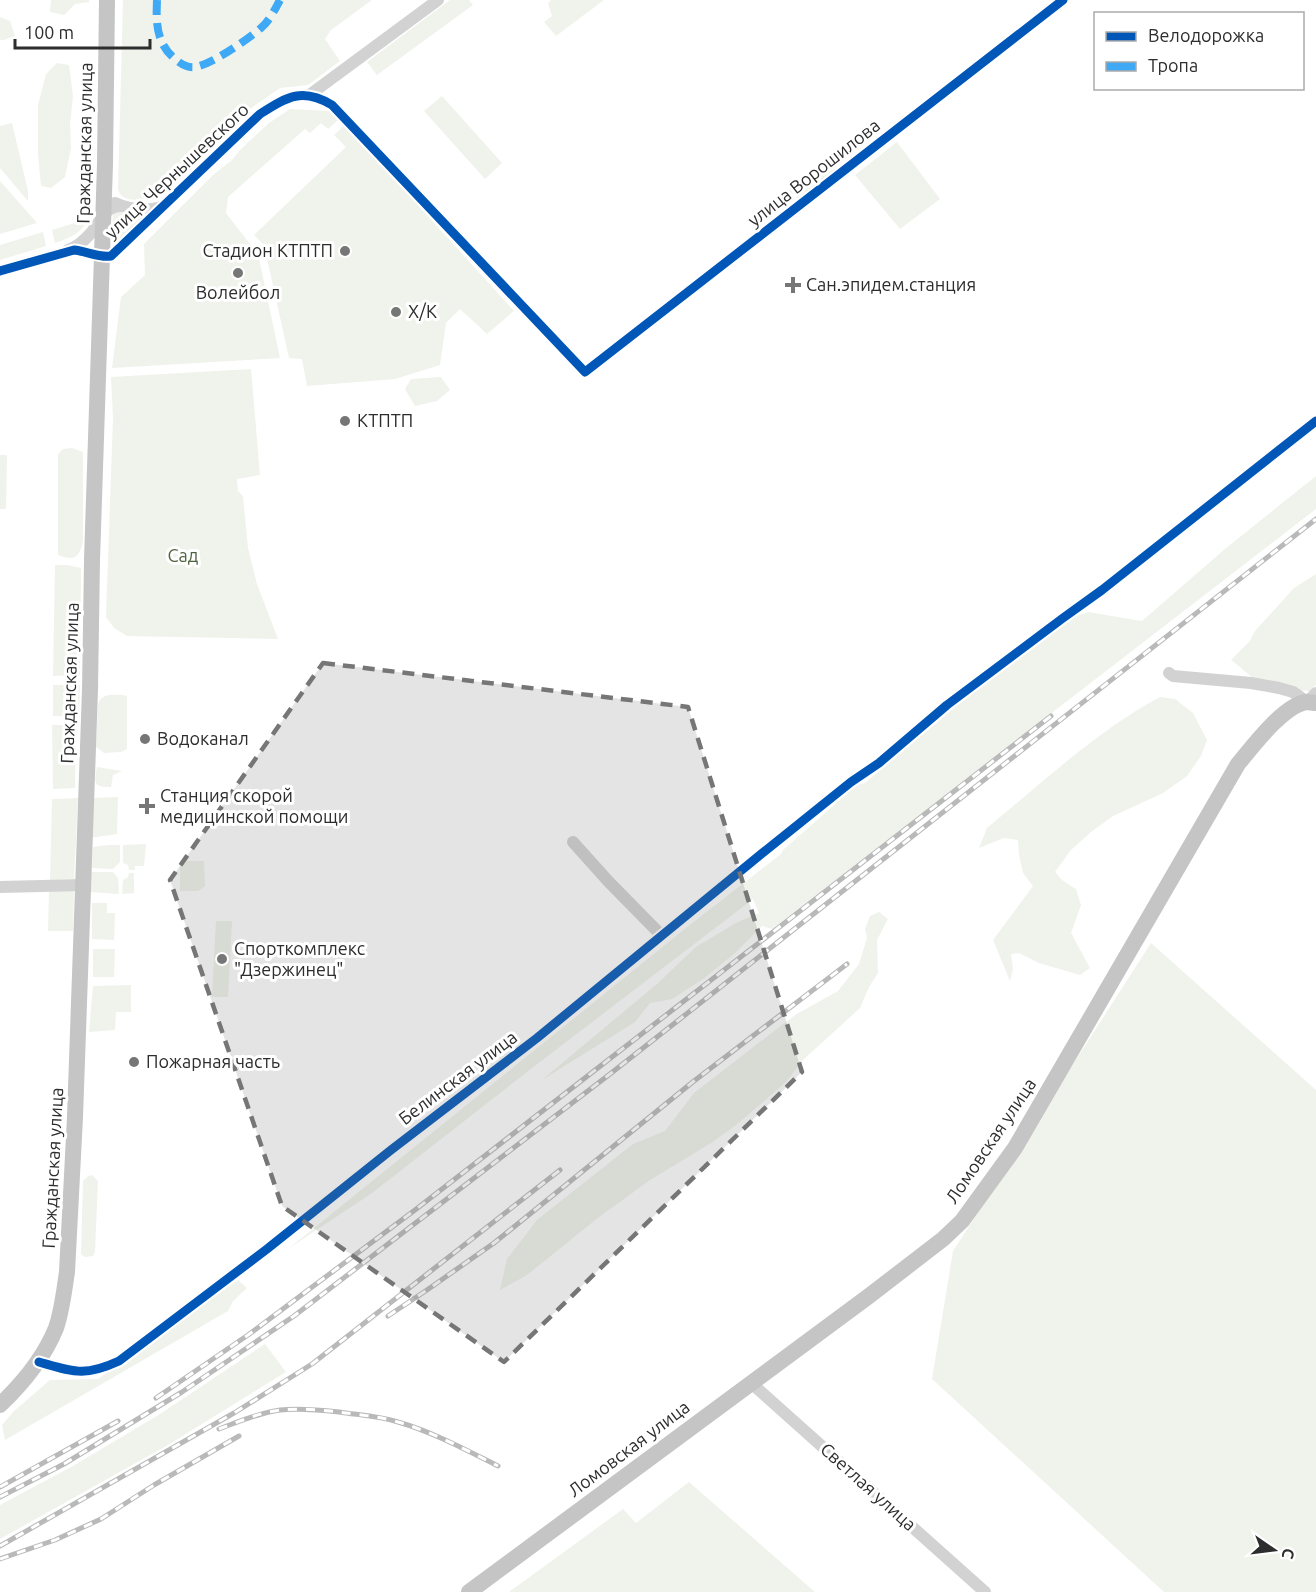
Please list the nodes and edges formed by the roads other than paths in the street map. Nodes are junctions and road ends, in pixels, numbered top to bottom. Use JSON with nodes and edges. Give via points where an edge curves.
{"nodes":[{"id":1,"x":107,"y":0,"type":"edge"},
{"id":2,"x":438,"y":0,"type":"edge"},
{"id":3,"x":1063,"y":0,"type":"edge"},
{"id":4,"x":308,"y":96,"type":"junction"},
{"id":5,"x":104,"y":198,"type":"junction"},
{"id":6,"x":122,"y":206,"type":"junction"},
{"id":7,"x":163,"y":207,"type":"junction"},
{"id":8,"x":103,"y":215,"type":"junction"},
{"id":9,"x":97,"y":236,"type":"junction"},
{"id":10,"x":67,"y":251,"type":"junction"},
{"id":11,"x":106,"y":260,"type":"junction"},
{"id":12,"x":0,"y":271,"type":"edge"},
{"id":13,"x":1316,"y":421,"type":"edge"},
{"id":14,"x":1169,"y":673,"type":"dead end"},
{"id":15,"x":1313,"y":699,"type":"edge"},
{"id":16,"x":573,"y":842,"type":"dead end"},
{"id":17,"x":83,"y":885,"type":"junction"},
{"id":18,"x":0,"y":887,"type":"edge"},
{"id":19,"x":662,"y":936,"type":"junction"},
{"id":20,"x":39,"y":1362,"type":"junction"},
{"id":21,"x":750,"y":1382,"type":"junction"},
{"id":22,"x":0,"y":1405,"type":"edge"},
{"id":23,"x":469,"y":1592,"type":"edge"},
{"id":24,"x":985,"y":1592,"type":"edge"}],
"edges":[{"from":1,"to":5,"type":"main road","name":"Гражданская улица"},
{"from":2,"to":4,"type":"street","name":"улица Чернышевского"},
{"from":3,"to":4,"type":"street","name":"улица Ворошилова","via":[[585,372],[332,105]]},
{"from":4,"to":7,"type":"street","name":"улица Чернышевского","via":[[282,100],[260,114]]},
{"from":5,"to":6,"type":"street"},
{"from":5,"to":8,"type":"main road","name":"Гражданская улица"},
{"from":6,"to":7,"type":"street","via":[[138,210]]},
{"from":6,"to":8,"type":"street","via":[[110,208]]},
{"from":7,"to":11,"type":"street","name":"улица Чернышевского"},
{"from":8,"to":9,"type":"main road","name":"Гражданская улица"},
{"from":9,"to":10,"type":"street"},
{"from":9,"to":11,"type":"main road","name":"Гражданская улица"},
{"from":10,"to":11,"type":"street","via":[[82,250]]},
{"from":10,"to":12,"type":"street"},
{"from":11,"to":17,"type":"main road","name":"Гражданская улица"},
{"from":13,"to":19,"type":"street","name":"Белинская улица","via":[[1102,590],[946,705]]},
{"from":14,"to":15,"type":"street","via":[[1279,688]]},
{"from":15,"to":21,"type":"main road","name":"Ломовская улица","via":[[1281,716],[1238,764],[1015,1148],[962,1221],[869,1296]]},
{"from":16,"to":19,"type":"street"},
{"from":17,"to":18,"type":"street"},
{"from":17,"to":20,"type":"main road","name":"Гражданская улица","via":[[67,1272],[56,1328]]},
{"from":19,"to":20,"type":"street","name":"Белинская улица","via":[[537,1038],[119,1361],[89,1372]]},
{"from":20,"to":22,"type":"main road"},
{"from":21,"to":23,"type":"main road","name":"Ломовская улица"},
{"from":21,"to":24,"type":"street","name":"Светлая улица"}]}
